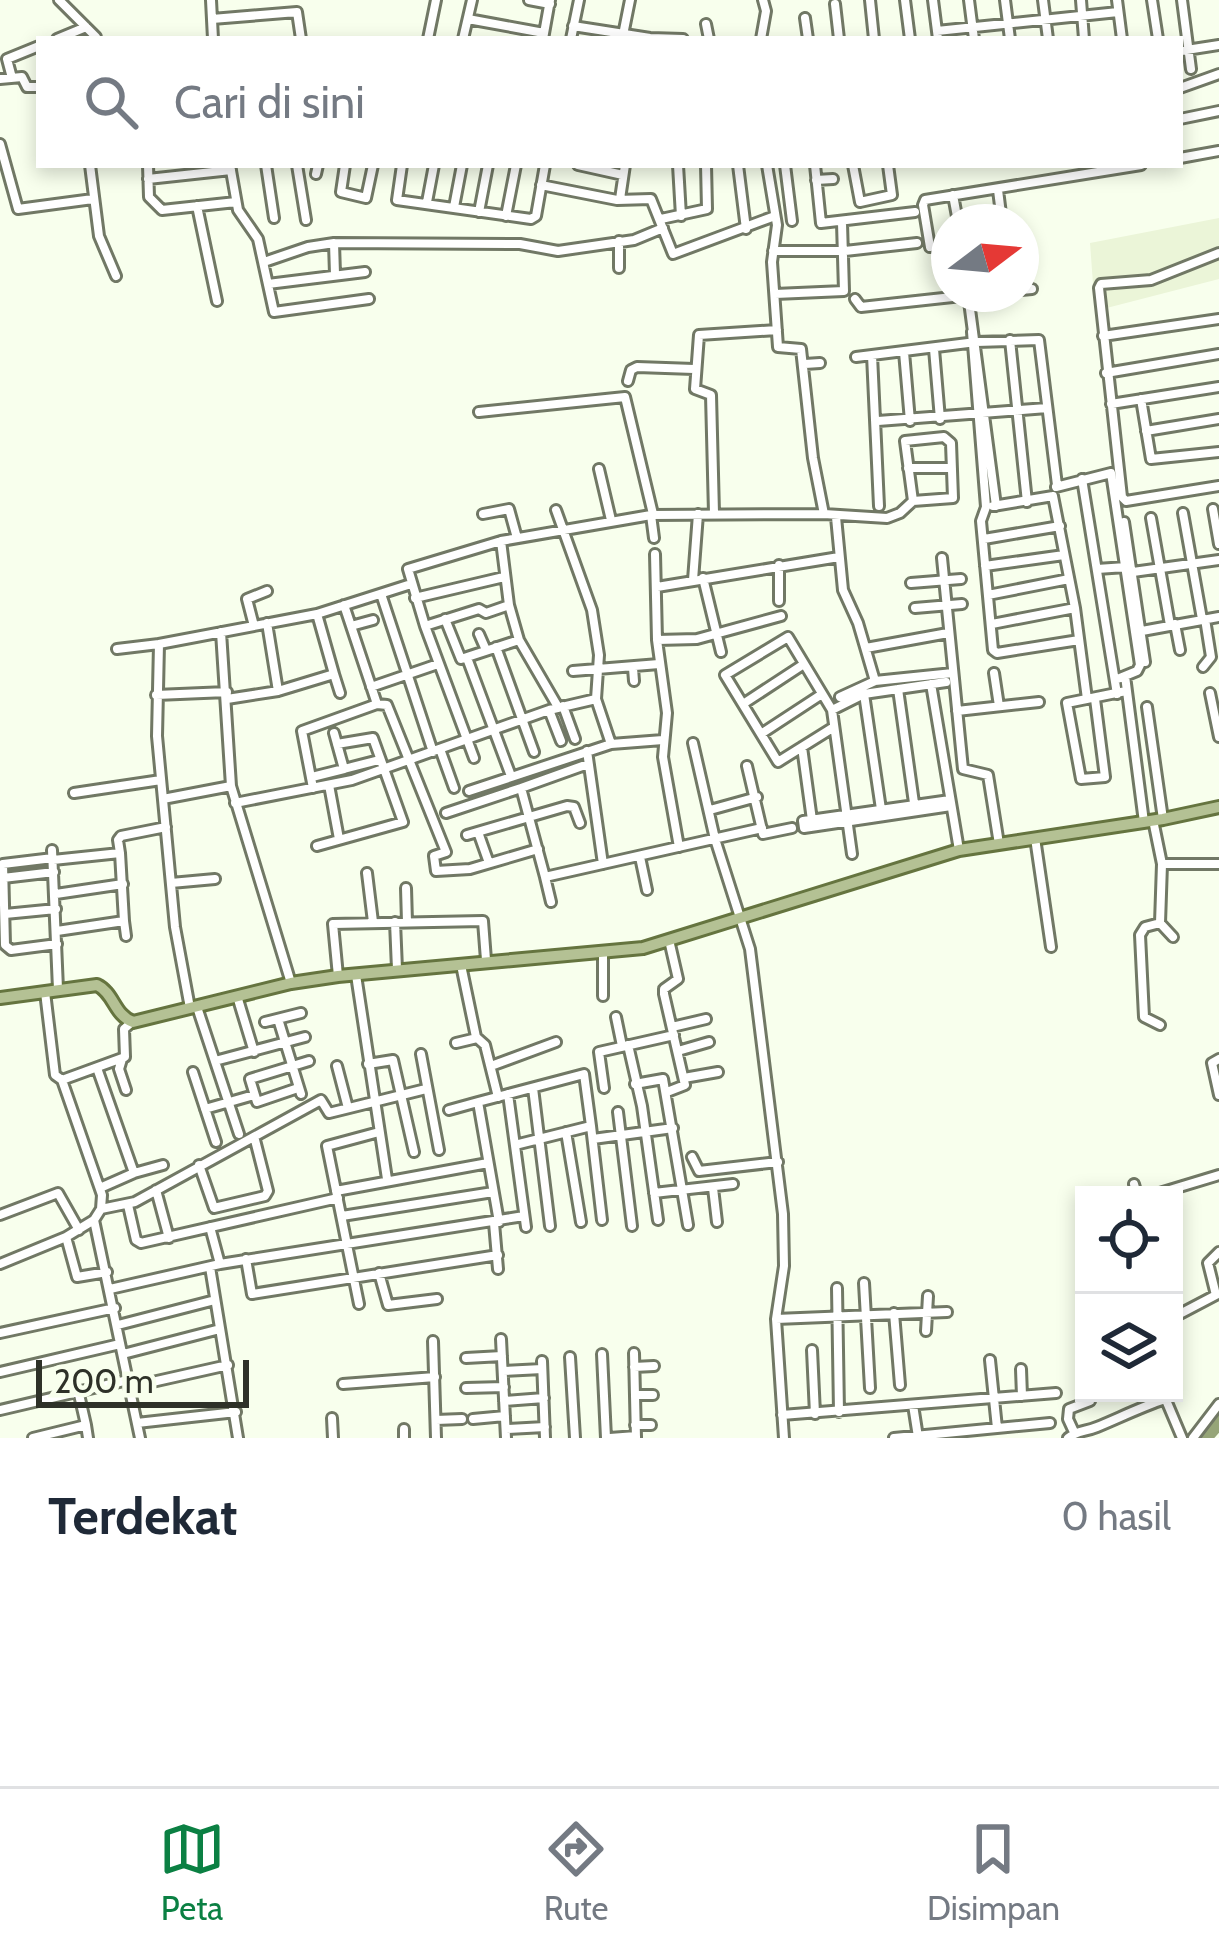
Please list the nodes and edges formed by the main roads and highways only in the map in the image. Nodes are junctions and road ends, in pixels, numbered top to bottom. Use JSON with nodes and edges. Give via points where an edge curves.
{"nodes":[{"id":1,"x":1219,"y":807,"type":"edge"},
{"id":2,"x":0,"y":998,"type":"edge"}],
"edges":[{"from":1,"to":2,"type":"main road","via":[[958,850],[603,953],[291,982],[133,1022],[100,986]]}]}
